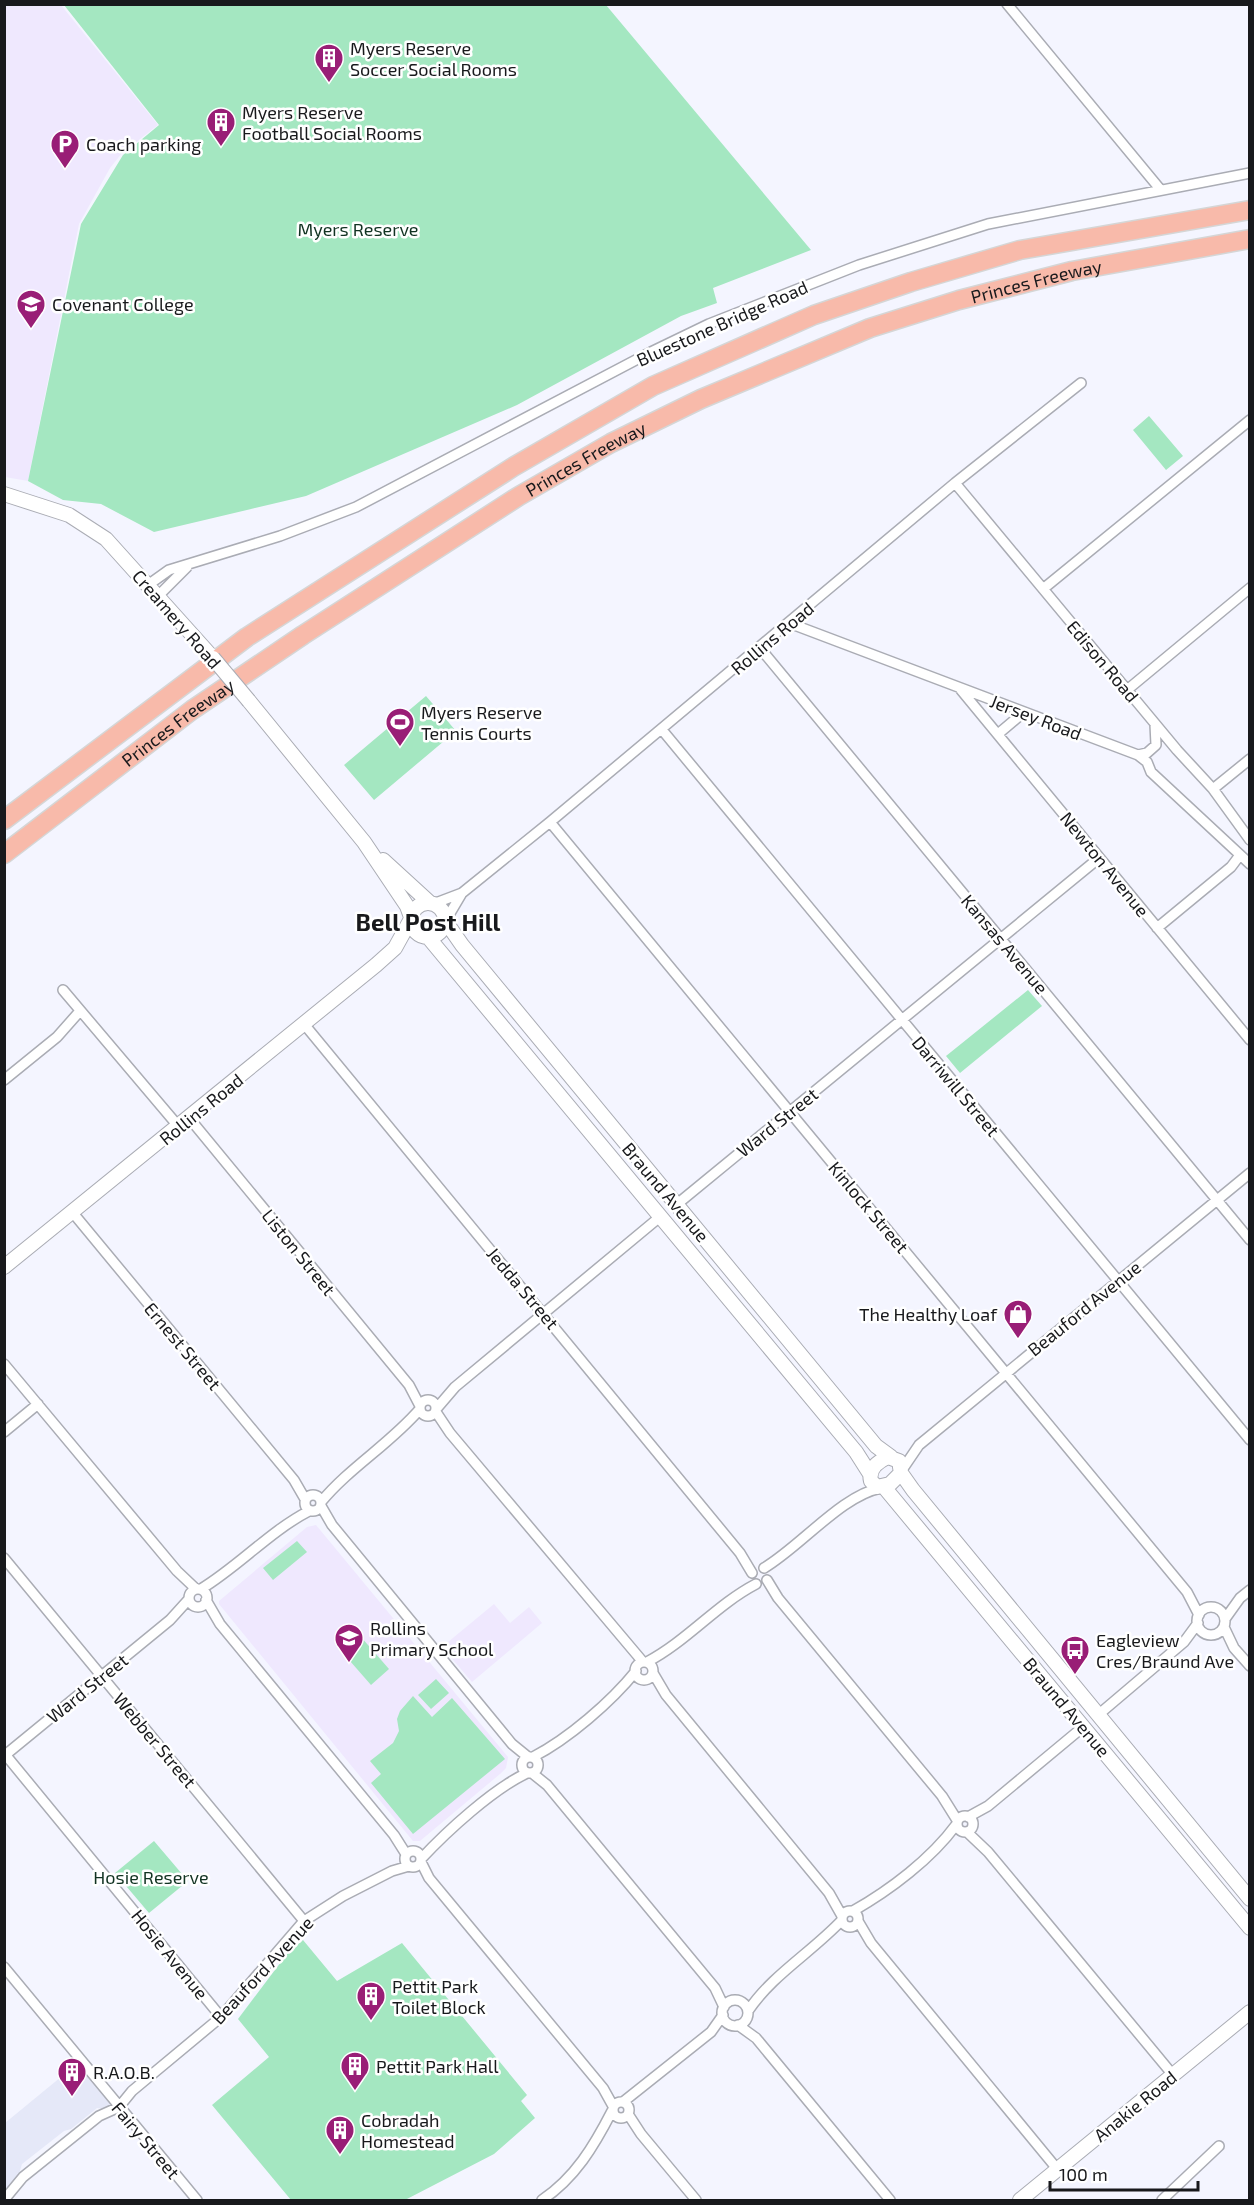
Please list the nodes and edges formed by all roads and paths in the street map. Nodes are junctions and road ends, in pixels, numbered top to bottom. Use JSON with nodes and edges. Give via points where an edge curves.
{"nodes":[{"id":1,"x":1007,"y":4,"type":"edge"},
{"id":2,"x":1250,"y":172,"type":"edge"},
{"id":3,"x":1160,"y":189,"type":"junction"},
{"id":4,"x":1250,"y":210,"type":"edge"},
{"id":5,"x":1250,"y":239,"type":"edge"},
{"id":6,"x":1081,"y":383,"type":"dead end"},
{"id":7,"x":1250,"y":420,"type":"edge"},
{"id":8,"x":955,"y":483,"type":"junction"},
{"id":9,"x":4,"y":494,"type":"edge"},
{"id":10,"x":189,"y":566,"type":"junction"},
{"id":11,"x":148,"y":585,"type":"junction"},
{"id":12,"x":1250,"y":588,"type":"edge"},
{"id":13,"x":1043,"y":589,"type":"junction"},
{"id":14,"x":158,"y":596,"type":"junction"},
{"id":15,"x":789,"y":623,"type":"junction"},
{"id":16,"x":760,"y":648,"type":"junction"},
{"id":17,"x":960,"y":688,"type":"junction"},
{"id":18,"x":1127,"y":690,"type":"junction"},
{"id":19,"x":1024,"y":712,"type":"junction"},
{"id":20,"x":1155,"y":724,"type":"junction"},
{"id":21,"x":663,"y":731,"type":"junction"},
{"id":22,"x":998,"y":734,"type":"junction"},
{"id":23,"x":1156,"y":744,"type":"junction"},
{"id":24,"x":1177,"y":750,"type":"junction"},
{"id":25,"x":1144,"y":757,"type":"junction"},
{"id":26,"x":1250,"y":759,"type":"edge"},
{"id":27,"x":1213,"y":789,"type":"junction"},
{"id":28,"x":4,"y":820,"type":"edge"},
{"id":29,"x":550,"y":822,"type":"junction"},
{"id":30,"x":1250,"y":840,"type":"edge"},
{"id":31,"x":364,"y":842,"type":"junction"},
{"id":32,"x":4,"y":854,"type":"edge"},
{"id":33,"x":1240,"y":855,"type":"junction"},
{"id":34,"x":1099,"y":858,"type":"junction"},
{"id":35,"x":1250,"y":864,"type":"edge"},
{"id":36,"x":462,"y":893,"type":"junction"},
{"id":37,"x":431,"y":903,"type":"junction"},
{"id":38,"x":411,"y":918,"type":"junction"},
{"id":39,"x":446,"y":921,"type":"junction"},
{"id":40,"x":1157,"y":928,"type":"junction"},
{"id":41,"x":426,"y":937,"type":"junction"},
{"id":42,"x":1000,"y":939,"type":"junction"},
{"id":43,"x":395,"y":948,"type":"junction"},
{"id":44,"x":63,"y":990,"type":"dead end"},
{"id":45,"x":80,"y":1011,"type":"junction"},
{"id":46,"x":901,"y":1020,"type":"junction"},
{"id":47,"x":304,"y":1024,"type":"junction"},
{"id":48,"x":1250,"y":1040,"type":"edge"},
{"id":49,"x":4,"y":1080,"type":"edge"},
{"id":50,"x":790,"y":1111,"type":"junction"},
{"id":51,"x":184,"y":1123,"type":"junction"},
{"id":52,"x":1250,"y":1173,"type":"edge"},
{"id":53,"x":1216,"y":1200,"type":"junction"},
{"id":54,"x":676,"y":1205,"type":"junction"},
{"id":55,"x":73,"y":1213,"type":"junction"},
{"id":56,"x":661,"y":1216,"type":"junction"},
{"id":57,"x":1250,"y":1240,"type":"edge"},
{"id":58,"x":4,"y":1267,"type":"edge"},
{"id":59,"x":1118,"y":1281,"type":"junction"},
{"id":60,"x":544,"y":1313,"type":"junction"},
{"id":61,"x":4,"y":1364,"type":"edge"},
{"id":62,"x":1006,"y":1372,"type":"junction"},
{"id":63,"x":38,"y":1404,"type":"junction"},
{"id":64,"x":428,"y":1409,"type":"junction"},
{"id":65,"x":4,"y":1432,"type":"edge"},
{"id":66,"x":1250,"y":1440,"type":"edge"},
{"id":67,"x":919,"y":1445,"type":"junction"},
{"id":68,"x":892,"y":1457,"type":"junction"},
{"id":69,"x":901,"y":1472,"type":"junction"},
{"id":70,"x":870,"y":1474,"type":"junction"},
{"id":71,"x":882,"y":1487,"type":"junction"},
{"id":72,"x":857,"y":1496,"type":"junction"},
{"id":73,"x":313,"y":1503,"type":"junction"},
{"id":74,"x":4,"y":1558,"type":"edge"},
{"id":75,"x":760,"y":1576,"type":"junction"},
{"id":76,"x":1250,"y":1590,"type":"edge"},
{"id":77,"x":1187,"y":1592,"type":"junction"},
{"id":78,"x":198,"y":1598,"type":"junction"},
{"id":79,"x":1240,"y":1598,"type":"junction"},
{"id":80,"x":1213,"y":1608,"type":"junction"},
{"id":81,"x":1198,"y":1619,"type":"junction"},
{"id":82,"x":1225,"y":1623,"type":"junction"},
{"id":83,"x":1210,"y":1634,"type":"junction"},
{"id":84,"x":1184,"y":1642,"type":"junction"},
{"id":85,"x":1234,"y":1648,"type":"junction"},
{"id":86,"x":1250,"y":1666,"type":"edge"},
{"id":87,"x":645,"y":1670,"type":"junction"},
{"id":88,"x":102,"y":1676,"type":"junction"},
{"id":89,"x":1098,"y":1715,"type":"junction"},
{"id":90,"x":1083,"y":1727,"type":"junction"},
{"id":91,"x":5,"y":1754,"type":"edge"},
{"id":92,"x":530,"y":1765,"type":"junction"},
{"id":93,"x":965,"y":1824,"type":"junction"},
{"id":94,"x":413,"y":1859,"type":"junction"},
{"id":95,"x":1221,"y":1864,"type":"junction"},
{"id":96,"x":1207,"y":1877,"type":"junction"},
{"id":97,"x":1250,"y":1899,"type":"edge"},
{"id":98,"x":850,"y":1919,"type":"junction"},
{"id":99,"x":304,"y":1921,"type":"junction"},
{"id":100,"x":1250,"y":1928,"type":"edge"},
{"id":101,"x":4,"y":1967,"type":"edge"},
{"id":102,"x":715,"y":1988,"type":"junction"},
{"id":103,"x":760,"y":1994,"type":"junction"},
{"id":104,"x":737,"y":2001,"type":"junction"},
{"id":105,"x":723,"y":2011,"type":"junction"},
{"id":106,"x":1250,"y":2012,"type":"edge"},
{"id":107,"x":747,"y":2014,"type":"junction"},
{"id":108,"x":221,"y":2017,"type":"junction"},
{"id":109,"x":733,"y":2025,"type":"junction"},
{"id":110,"x":711,"y":2032,"type":"junction"},
{"id":111,"x":756,"y":2038,"type":"junction"},
{"id":112,"x":1173,"y":2075,"type":"junction"},
{"id":113,"x":119,"y":2107,"type":"junction"},
{"id":114,"x":621,"y":2110,"type":"junction"},
{"id":115,"x":1220,"y":2145,"type":"dead end"},
{"id":116,"x":1058,"y":2169,"type":"junction"},
{"id":117,"x":6,"y":2199,"type":"edge"},
{"id":118,"x":197,"y":2200,"type":"edge"},
{"id":119,"x":542,"y":2200,"type":"edge"},
{"id":120,"x":696,"y":2200,"type":"edge"},
{"id":121,"x":890,"y":2200,"type":"edge"},
{"id":122,"x":1020,"y":2200,"type":"edge"},
{"id":123,"x":1162,"y":2200,"type":"edge"}],
"edges":[{"from":1,"to":3,"type":"street"},
{"from":2,"to":3,"type":"street","name":"Bluestone Bridge Road"},
{"from":3,"to":10,"type":"street","name":"Bluestone Bridge Road","via":[[988,224],[859,265],[709,324],[356,507]]},
{"from":4,"to":28,"type":"highway","name":"Princes Freeway","via":[[1020,249],[814,315],[653,386],[513,467],[247,637]]},
{"from":5,"to":32,"type":"highway","name":"Princes Freeway","via":[[1072,271],[958,300],[870,328],[700,399],[519,496],[303,635],[192,710]]},
{"from":6,"to":8,"type":"street","name":"Rollins Road"},
{"from":7,"to":13,"type":"street"},
{"from":8,"to":13,"type":"street","name":"Edison Road"},
{"from":8,"to":15,"type":"street","name":"Rollins Road"},
{"from":9,"to":11,"type":"street","name":"Creamery Road","via":[[81,522],[105,539]]},
{"from":10,"to":11,"type":"street","name":"Bluestone Bridge Road","via":[[167,571]]},
{"from":10,"to":14,"type":"street","name":"Bluestone Bridge Road"},
{"from":11,"to":14,"type":"street","name":"Creamery Road"},
{"from":12,"to":18,"type":"street"},
{"from":13,"to":18,"type":"street","name":"Edison Road"},
{"from":14,"to":31,"type":"street","name":"Creamery Road","bridge":true},
{"from":15,"to":16,"type":"street","name":"Rollins Road"},
{"from":15,"to":17,"type":"street","name":"Jersey Road"},
{"from":16,"to":21,"type":"street","name":"Rollins Road"},
{"from":16,"to":42,"type":"street","name":"Kansas Avenue"},
{"from":17,"to":19,"type":"street","name":"Jersey Road"},
{"from":17,"to":22,"type":"street","name":"Newton Avenue"},
{"from":18,"to":20,"type":"street","name":"Edison Road"},
{"from":19,"to":22,"type":"street"},
{"from":19,"to":25,"type":"street","name":"Jersey Road"},
{"from":20,"to":23,"type":"street"},
{"from":20,"to":24,"type":"street","name":"Edison Road"},
{"from":21,"to":29,"type":"street","name":"Rollins Road"},
{"from":21,"to":46,"type":"street","name":"Darriwill Street"},
{"from":22,"to":34,"type":"street","name":"Newton Avenue"},
{"from":23,"to":24,"type":"street"},
{"from":23,"to":25,"type":"street"},
{"from":24,"to":27,"type":"street","name":"Edison Road"},
{"from":25,"to":33,"type":"street","via":[[1151,772]]},
{"from":26,"to":27,"type":"street"},
{"from":27,"to":30,"type":"street","name":"Edison Road"},
{"from":29,"to":36,"type":"street","name":"Rollins Road"},
{"from":29,"to":50,"type":"street","name":"Kinlock Street"},
{"from":31,"to":37,"type":"street","name":"Creamery Road"},
{"from":31,"to":38,"type":"street","name":"Creamery Road"},
{"from":33,"to":35,"type":"street"},
{"from":33,"to":40,"type":"street","via":[[1231,867]]},
{"from":34,"to":40,"type":"street","name":"Newton Avenue"},
{"from":34,"to":42,"type":"street","name":"Ward Street"},
{"from":36,"to":37,"type":"street","name":"Rollins Road"},
{"from":36,"to":39,"type":"street","name":"Rollins Road"},
{"from":37,"to":38,"type":"street","via":[[420,906]]},
{"from":37,"to":39,"type":"street","via":[[443,910]]},
{"from":38,"to":41,"type":"street","via":[[415,932]]},
{"from":38,"to":43,"type":"street","name":"Rollins Road"},
{"from":39,"to":41,"type":"street","via":[[439,933]]},
{"from":39,"to":54,"type":"street","name":"Braund Avenue"},
{"from":40,"to":48,"type":"street","name":"Newton Avenue"},
{"from":41,"to":43,"type":"street","name":"Rollins Road"},
{"from":41,"to":56,"type":"street","name":"Braund Avenue"},
{"from":42,"to":46,"type":"street","name":"Ward Street"},
{"from":42,"to":53,"type":"street","name":"Kansas Avenue"},
{"from":43,"to":47,"type":"street","name":"Rollins Road"},
{"from":44,"to":45,"type":"street","name":"Liston Street"},
{"from":45,"to":49,"type":"street","via":[[57,1037]]},
{"from":45,"to":51,"type":"street","name":"Liston Street"},
{"from":46,"to":50,"type":"street","name":"Ward Street"},
{"from":46,"to":59,"type":"street","name":"Darriwill Street"},
{"from":47,"to":51,"type":"street","name":"Rollins Road"},
{"from":47,"to":60,"type":"street","name":"Jedda Street"},
{"from":50,"to":54,"type":"street","name":"Ward Street"},
{"from":50,"to":62,"type":"street","name":"Kinlock Street"},
{"from":51,"to":55,"type":"street","name":"Rollins Road"},
{"from":51,"to":64,"type":"street","name":"Liston Street"},
{"from":52,"to":53,"type":"street","name":"Beauford Avenue"},
{"from":53,"to":57,"type":"street","name":"Kansas Avenue"},
{"from":53,"to":59,"type":"street","name":"Beauford Avenue"},
{"from":54,"to":56,"type":"street","name":"Ward Street"},
{"from":54,"to":68,"type":"street","name":"Braund Avenue","via":[[876,1446]]},
{"from":55,"to":58,"type":"street","name":"Rollins Road"},
{"from":55,"to":73,"type":"street","name":"Ernest Street"},
{"from":56,"to":60,"type":"street","name":"Ward Street"},
{"from":56,"to":70,"type":"street","name":"Braund Avenue","via":[[864,1461]]},
{"from":59,"to":62,"type":"street","name":"Beauford Avenue"},
{"from":59,"to":66,"type":"street","name":"Darriwill Street"},
{"from":60,"to":64,"type":"street","name":"Ward Street"},
{"from":60,"to":75,"type":"street","name":"Jedda Street"},
{"from":61,"to":63,"type":"street"},
{"from":62,"to":67,"type":"street","name":"Beauford Avenue"},
{"from":62,"to":77,"type":"street","name":"Kinlock Street"},
{"from":63,"to":65,"type":"street"},
{"from":63,"to":78,"type":"street"},
{"from":64,"to":73,"type":"street","name":"Ward Street"},
{"from":64,"to":87,"type":"street","name":"Liston Street"},
{"from":67,"to":68,"type":"street","name":"Beauford Avenue"},
{"from":67,"to":69,"type":"street","name":"Beauford Avenue"},
{"from":68,"to":69,"type":"street","via":[[900,1463]]},
{"from":68,"to":70,"type":"street","via":[[879,1462]]},
{"from":69,"to":71,"type":"street","via":[[896,1480]]},
{"from":69,"to":89,"type":"street","name":"Braund Avenue"},
{"from":70,"to":71,"type":"street","via":[[872,1484]]},
{"from":70,"to":72,"type":"street","name":"Beauford Avenue"},
{"from":71,"to":72,"type":"street","name":"Beauford Avenue"},
{"from":71,"to":90,"type":"street","name":"Braund Avenue"},
{"from":72,"to":75,"type":"street","name":"Beauford Avenue"},
{"from":73,"to":78,"type":"street","name":"Ward Street"},
{"from":73,"to":92,"type":"street","name":"Ernest Street"},
{"from":74,"to":88,"type":"street","name":"Webber Street"},
{"from":75,"to":87,"type":"street","name":"Beauford Avenue"},
{"from":75,"to":93,"type":"street","name":"Jedda Street"},
{"from":76,"to":79,"type":"street"},
{"from":77,"to":80,"type":"street","name":"Kinlock Street"},
{"from":77,"to":81,"type":"street","name":"Kinlock Street"},
{"from":78,"to":88,"type":"street","name":"Ward Street"},
{"from":78,"to":94,"type":"street"},
{"from":79,"to":80,"type":"street"},
{"from":79,"to":82,"type":"street"},
{"from":80,"to":81,"type":"street"},
{"from":80,"to":82,"type":"street","name":"Kinlock Street"},
{"from":81,"to":83,"type":"street","name":"Kinlock Street"},
{"from":81,"to":84,"type":"street"},
{"from":82,"to":83,"type":"street"},
{"from":82,"to":85,"type":"street"},
{"from":83,"to":84,"type":"street"},
{"from":83,"to":85,"type":"street"},
{"from":84,"to":89,"type":"street"},
{"from":85,"to":86,"type":"street"},
{"from":87,"to":92,"type":"street","name":"Beauford Avenue"},
{"from":87,"to":98,"type":"street","name":"Liston Street"},
{"from":88,"to":91,"type":"street","name":"Ward Street"},
{"from":88,"to":99,"type":"street","name":"Webber Street"},
{"from":89,"to":90,"type":"street"},
{"from":89,"to":95,"type":"street","name":"Braund Avenue"},
{"from":90,"to":93,"type":"street"},
{"from":90,"to":96,"type":"street","name":"Braund Avenue"},
{"from":91,"to":108,"type":"street","name":"Hosie Avenue"},
{"from":92,"to":94,"type":"street","name":"Beauford Avenue"},
{"from":92,"to":102,"type":"street","name":"Ernest Street"},
{"from":93,"to":98,"type":"street"},
{"from":93,"to":112,"type":"street","name":"Jedda Street"},
{"from":94,"to":99,"type":"street","name":"Beauford Avenue"},
{"from":94,"to":114,"type":"street"},
{"from":95,"to":96,"type":"street"},
{"from":95,"to":97,"type":"street","name":"Braund Avenue"},
{"from":96,"to":100,"type":"street","name":"Braund Avenue"},
{"from":98,"to":103,"type":"street"},
{"from":98,"to":116,"type":"street","name":"Liston Street"},
{"from":99,"to":108,"type":"street","name":"Beauford Avenue"},
{"from":101,"to":113,"type":"street","name":"Fairy Street"},
{"from":102,"to":104,"type":"street","name":"Ernest Street"},
{"from":102,"to":105,"type":"street","name":"Ernest Street"},
{"from":103,"to":104,"type":"street"},
{"from":103,"to":107,"type":"street"},
{"from":104,"to":105,"type":"street"},
{"from":104,"to":107,"type":"street","name":"Ernest Street"},
{"from":105,"to":109,"type":"street","name":"Ernest Street"},
{"from":105,"to":110,"type":"street"},
{"from":106,"to":112,"type":"street","name":"Anakie Road"},
{"from":107,"to":109,"type":"street"},
{"from":107,"to":111,"type":"street"},
{"from":108,"to":113,"type":"street","name":"Beauford Avenue","via":[[132,2091]]},
{"from":109,"to":110,"type":"street"},
{"from":109,"to":111,"type":"street"},
{"from":110,"to":114,"type":"street"},
{"from":111,"to":121,"type":"street"},
{"from":112,"to":116,"type":"street","name":"Anakie Road"},
{"from":113,"to":117,"type":"street","name":"Beauford Avenue","via":[[99,2116],[32,2169]]},
{"from":113,"to":118,"type":"street","name":"Fairy Street"},
{"from":114,"to":119,"type":"street","via":[[571,2176]]},
{"from":114,"to":120,"type":"street"},
{"from":115,"to":123,"type":"street"},
{"from":116,"to":122,"type":"street","name":"Anakie Road"}]}
